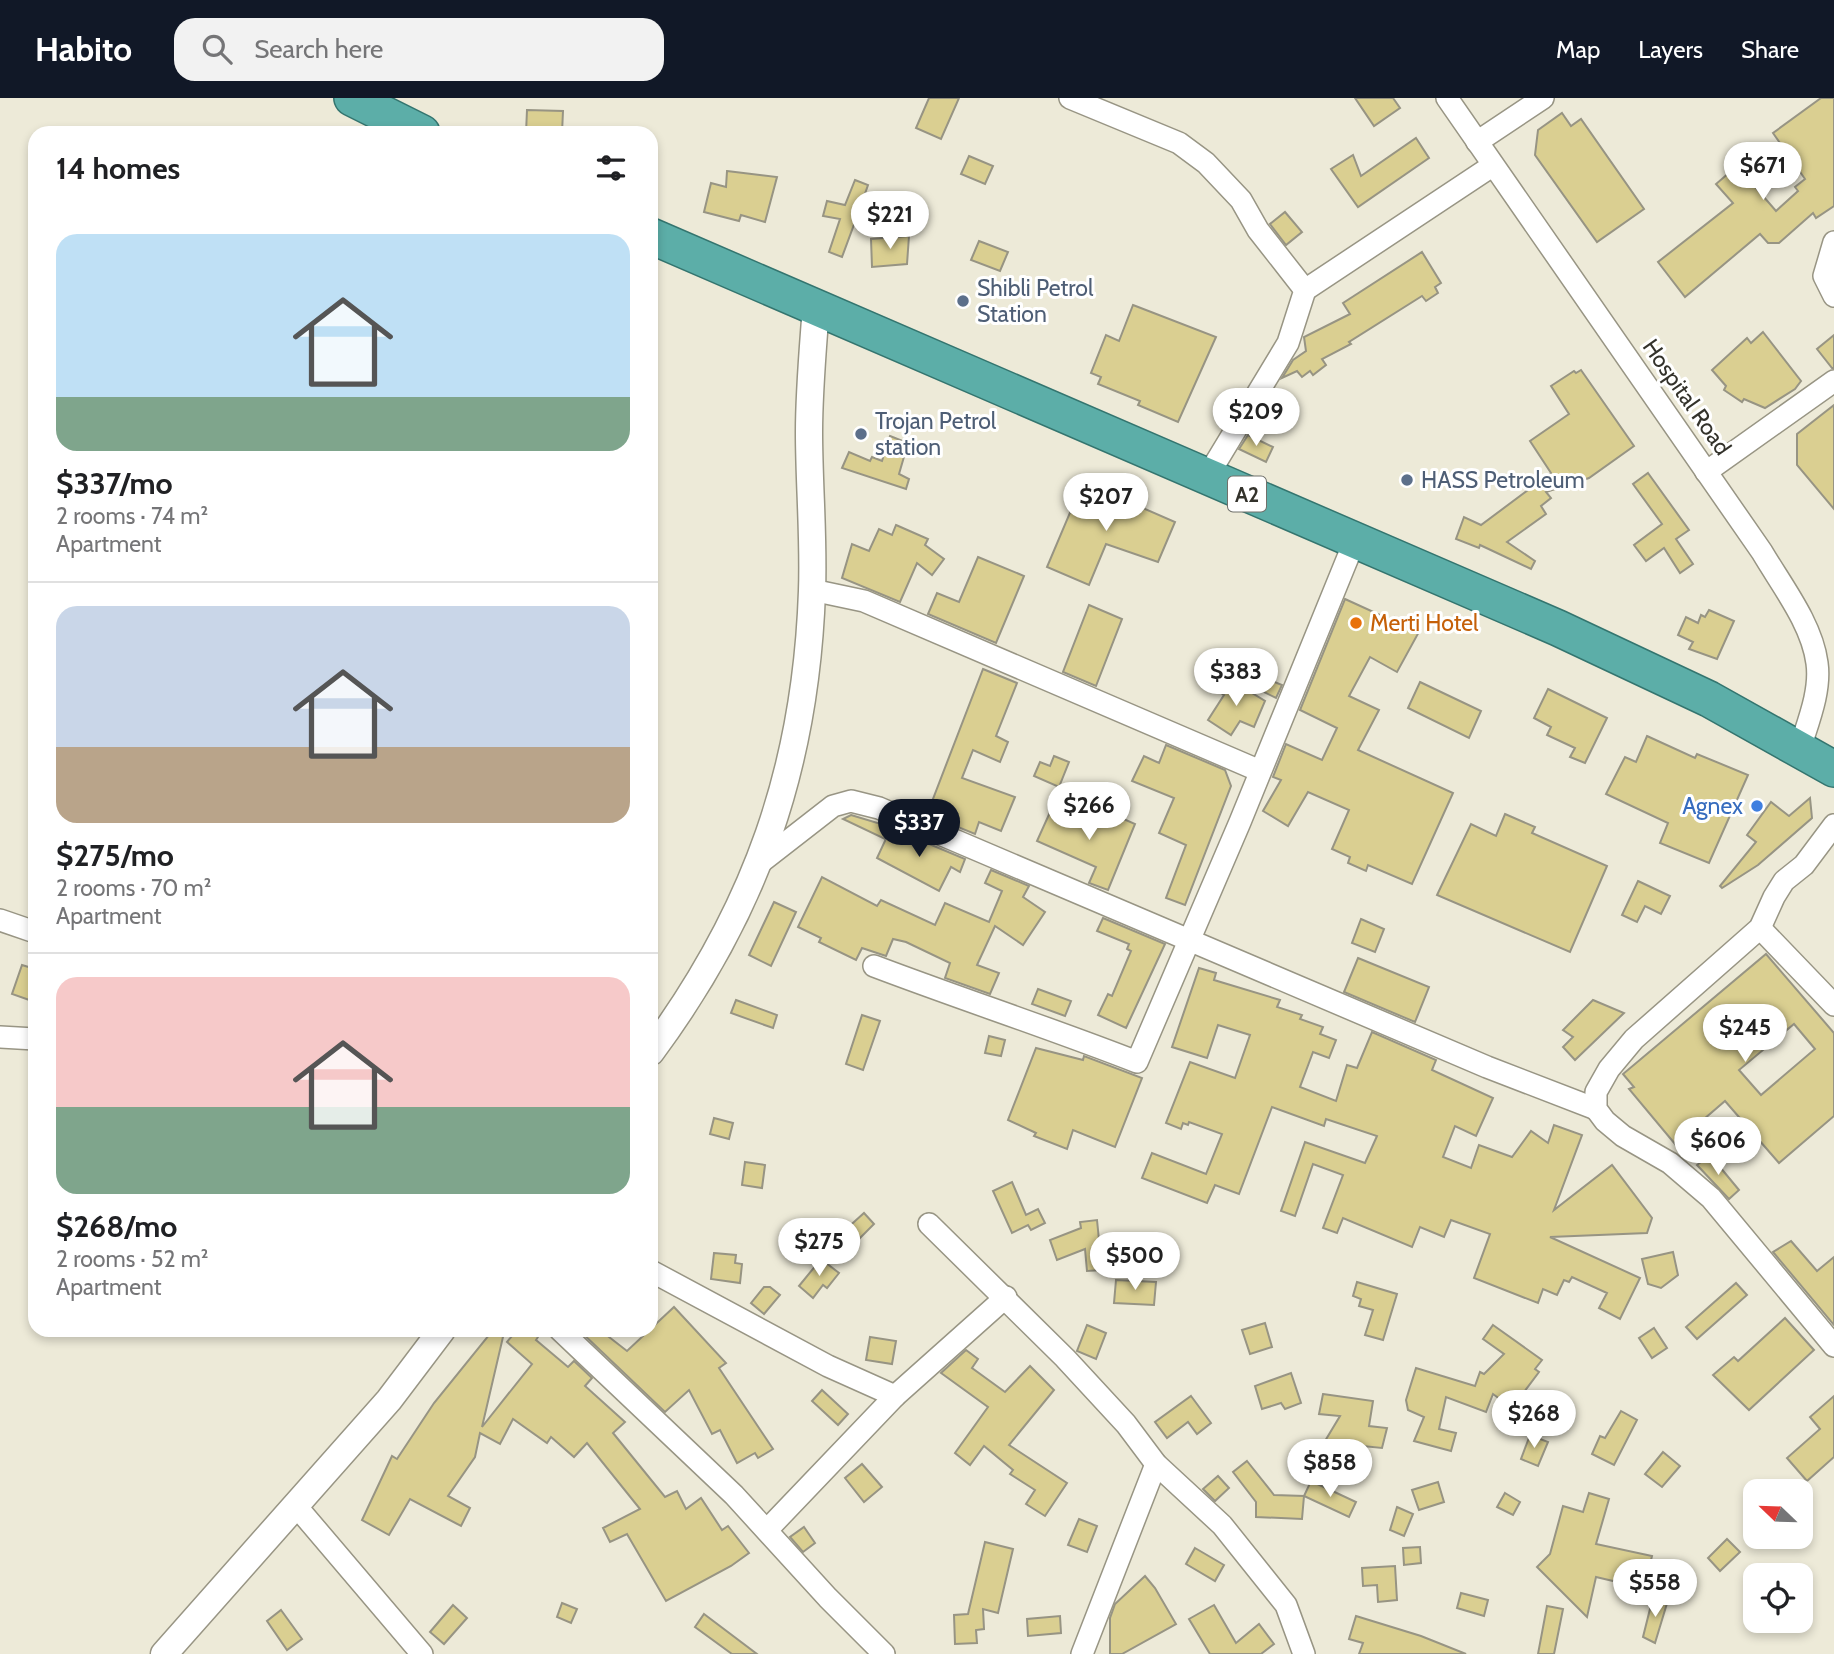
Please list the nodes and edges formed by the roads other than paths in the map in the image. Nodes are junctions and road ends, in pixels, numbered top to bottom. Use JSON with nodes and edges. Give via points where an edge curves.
{"nodes":[{"id":1,"x":352,"y":98,"type":"edge"},
{"id":2,"x":1070,"y":98,"type":"edge"},
{"id":3,"x":1447,"y":98,"type":"edge"},
{"id":4,"x":1543,"y":98,"type":"edge"},
{"id":5,"x":408,"y":126,"type":"edge"},
{"id":6,"x":1477,"y":142,"type":"junction"},
{"id":7,"x":1492,"y":166,"type":"junction"},
{"id":8,"x":658,"y":239,"type":"edge"},
{"id":9,"x":1834,"y":242,"type":"edge"},
{"id":10,"x":1305,"y":290,"type":"junction"},
{"id":11,"x":1834,"y":296,"type":"edge"},
{"id":12,"x":816,"y":306,"type":"junction"},
{"id":13,"x":1834,"y":381,"type":"edge"},
{"id":14,"x":1706,"y":472,"type":"junction"},
{"id":15,"x":1207,"y":477,"type":"junction"},
{"id":16,"x":1354,"y":540,"type":"junction"},
{"id":17,"x":812,"y":590,"type":"junction"},
{"id":18,"x":1800,"y":748,"type":"junction"},
{"id":19,"x":1834,"y":769,"type":"edge"},
{"id":20,"x":1260,"y":771,"type":"junction"},
{"id":21,"x":1834,"y":825,"type":"edge"},
{"id":22,"x":761,"y":862,"type":"junction"},
{"id":23,"x":0,"y":920,"type":"edge"},
{"id":24,"x":1760,"y":928,"type":"junction"},
{"id":25,"x":28,"y":930,"type":"edge"},
{"id":26,"x":1190,"y":941,"type":"junction"},
{"id":27,"x":874,"y":966,"type":"dead end"},
{"id":28,"x":1834,"y":1004,"type":"edge"},
{"id":29,"x":0,"y":1037,"type":"edge"},
{"id":30,"x":28,"y":1039,"type":"edge"},
{"id":31,"x":658,"y":1041,"type":"edge"},
{"id":32,"x":1596,"y":1109,"type":"junction"},
{"id":33,"x":929,"y":1224,"type":"dead end"},
{"id":34,"x":658,"y":1275,"type":"edge"},
{"id":35,"x":1006,"y":1297,"type":"junction"},
{"id":36,"x":437,"y":1337,"type":"edge"},
{"id":37,"x":567,"y":1337,"type":"edge"},
{"id":38,"x":1834,"y":1346,"type":"edge"},
{"id":39,"x":895,"y":1396,"type":"junction"},
{"id":40,"x":1156,"y":1464,"type":"junction"},
{"id":41,"x":297,"y":1507,"type":"junction"},
{"id":42,"x":767,"y":1531,"type":"junction"},
{"id":43,"x":164,"y":1654,"type":"edge"},
{"id":44,"x":422,"y":1654,"type":"edge"},
{"id":45,"x":884,"y":1654,"type":"edge"},
{"id":46,"x":1082,"y":1654,"type":"edge"},
{"id":47,"x":1304,"y":1654,"type":"edge"}],
"edges":[{"from":1,"to":5,"type":"highway"},
{"from":2,"to":10,"type":"street","via":[[1179,143],[1206,163],[1241,200],[1258,230]]},
{"from":3,"to":6,"type":"street","name":"Hospital Road"},
{"from":4,"to":6,"type":"street"},
{"from":6,"to":7,"type":"street","name":"Hospital Road"},
{"from":7,"to":10,"type":"street"},
{"from":7,"to":14,"type":"street","name":"Hospital Road"},
{"from":8,"to":12,"type":"highway","number":"A2"},
{"from":9,"to":11,"type":"street","via":[[1824,276]]},
{"from":10,"to":15,"type":"street","via":[[1288,342]]},
{"from":12,"to":15,"type":"highway","number":"A2"},
{"from":12,"to":17,"type":"street","via":[[809,429]]},
{"from":13,"to":14,"type":"street"},
{"from":14,"to":18,"type":"street","name":"Hospital Road","via":[[1804,623],[1818,664],[1814,702]]},
{"from":15,"to":16,"type":"highway","number":"A2"},
{"from":16,"to":18,"type":"highway","number":"A2","via":[[1558,628]]},
{"from":16,"to":20,"type":"street"},
{"from":17,"to":20,"type":"street","via":[[864,601]]},
{"from":17,"to":22,"type":"street","via":[[801,710],[784,791]]},
{"from":18,"to":19,"type":"highway","number":"A2"},
{"from":20,"to":26,"type":"street"},
{"from":21,"to":24,"type":"street","via":[[1804,865],[1784,881]]},
{"from":22,"to":26,"type":"street","via":[[832,806],[851,801],[878,807]]},
{"from":22,"to":31,"type":"street","via":[[723,940]]},
{"from":23,"to":25,"type":"street"},
{"from":24,"to":28,"type":"street"},
{"from":24,"to":32,"type":"street","via":[[1634,1039],[1596,1092]]},
{"from":26,"to":27,"type":"street","via":[[1137,1062]]},
{"from":26,"to":32,"type":"street","via":[[1487,1068]]},
{"from":29,"to":30,"type":"street"},
{"from":32,"to":38,"type":"street","via":[[1623,1136],[1670,1163],[1711,1198]]},
{"from":33,"to":35,"type":"street"},
{"from":34,"to":39,"type":"street"},
{"from":35,"to":39,"type":"street"},
{"from":35,"to":40,"type":"street","via":[[1126,1424]]},
{"from":36,"to":41,"type":"street"},
{"from":37,"to":42,"type":"street"},
{"from":39,"to":42,"type":"street"},
{"from":40,"to":46,"type":"street"},
{"from":40,"to":47,"type":"street","via":[[1222,1525],[1252,1561],[1286,1605]]},
{"from":41,"to":43,"type":"street"},
{"from":41,"to":44,"type":"street"},
{"from":42,"to":45,"type":"street"}]}
